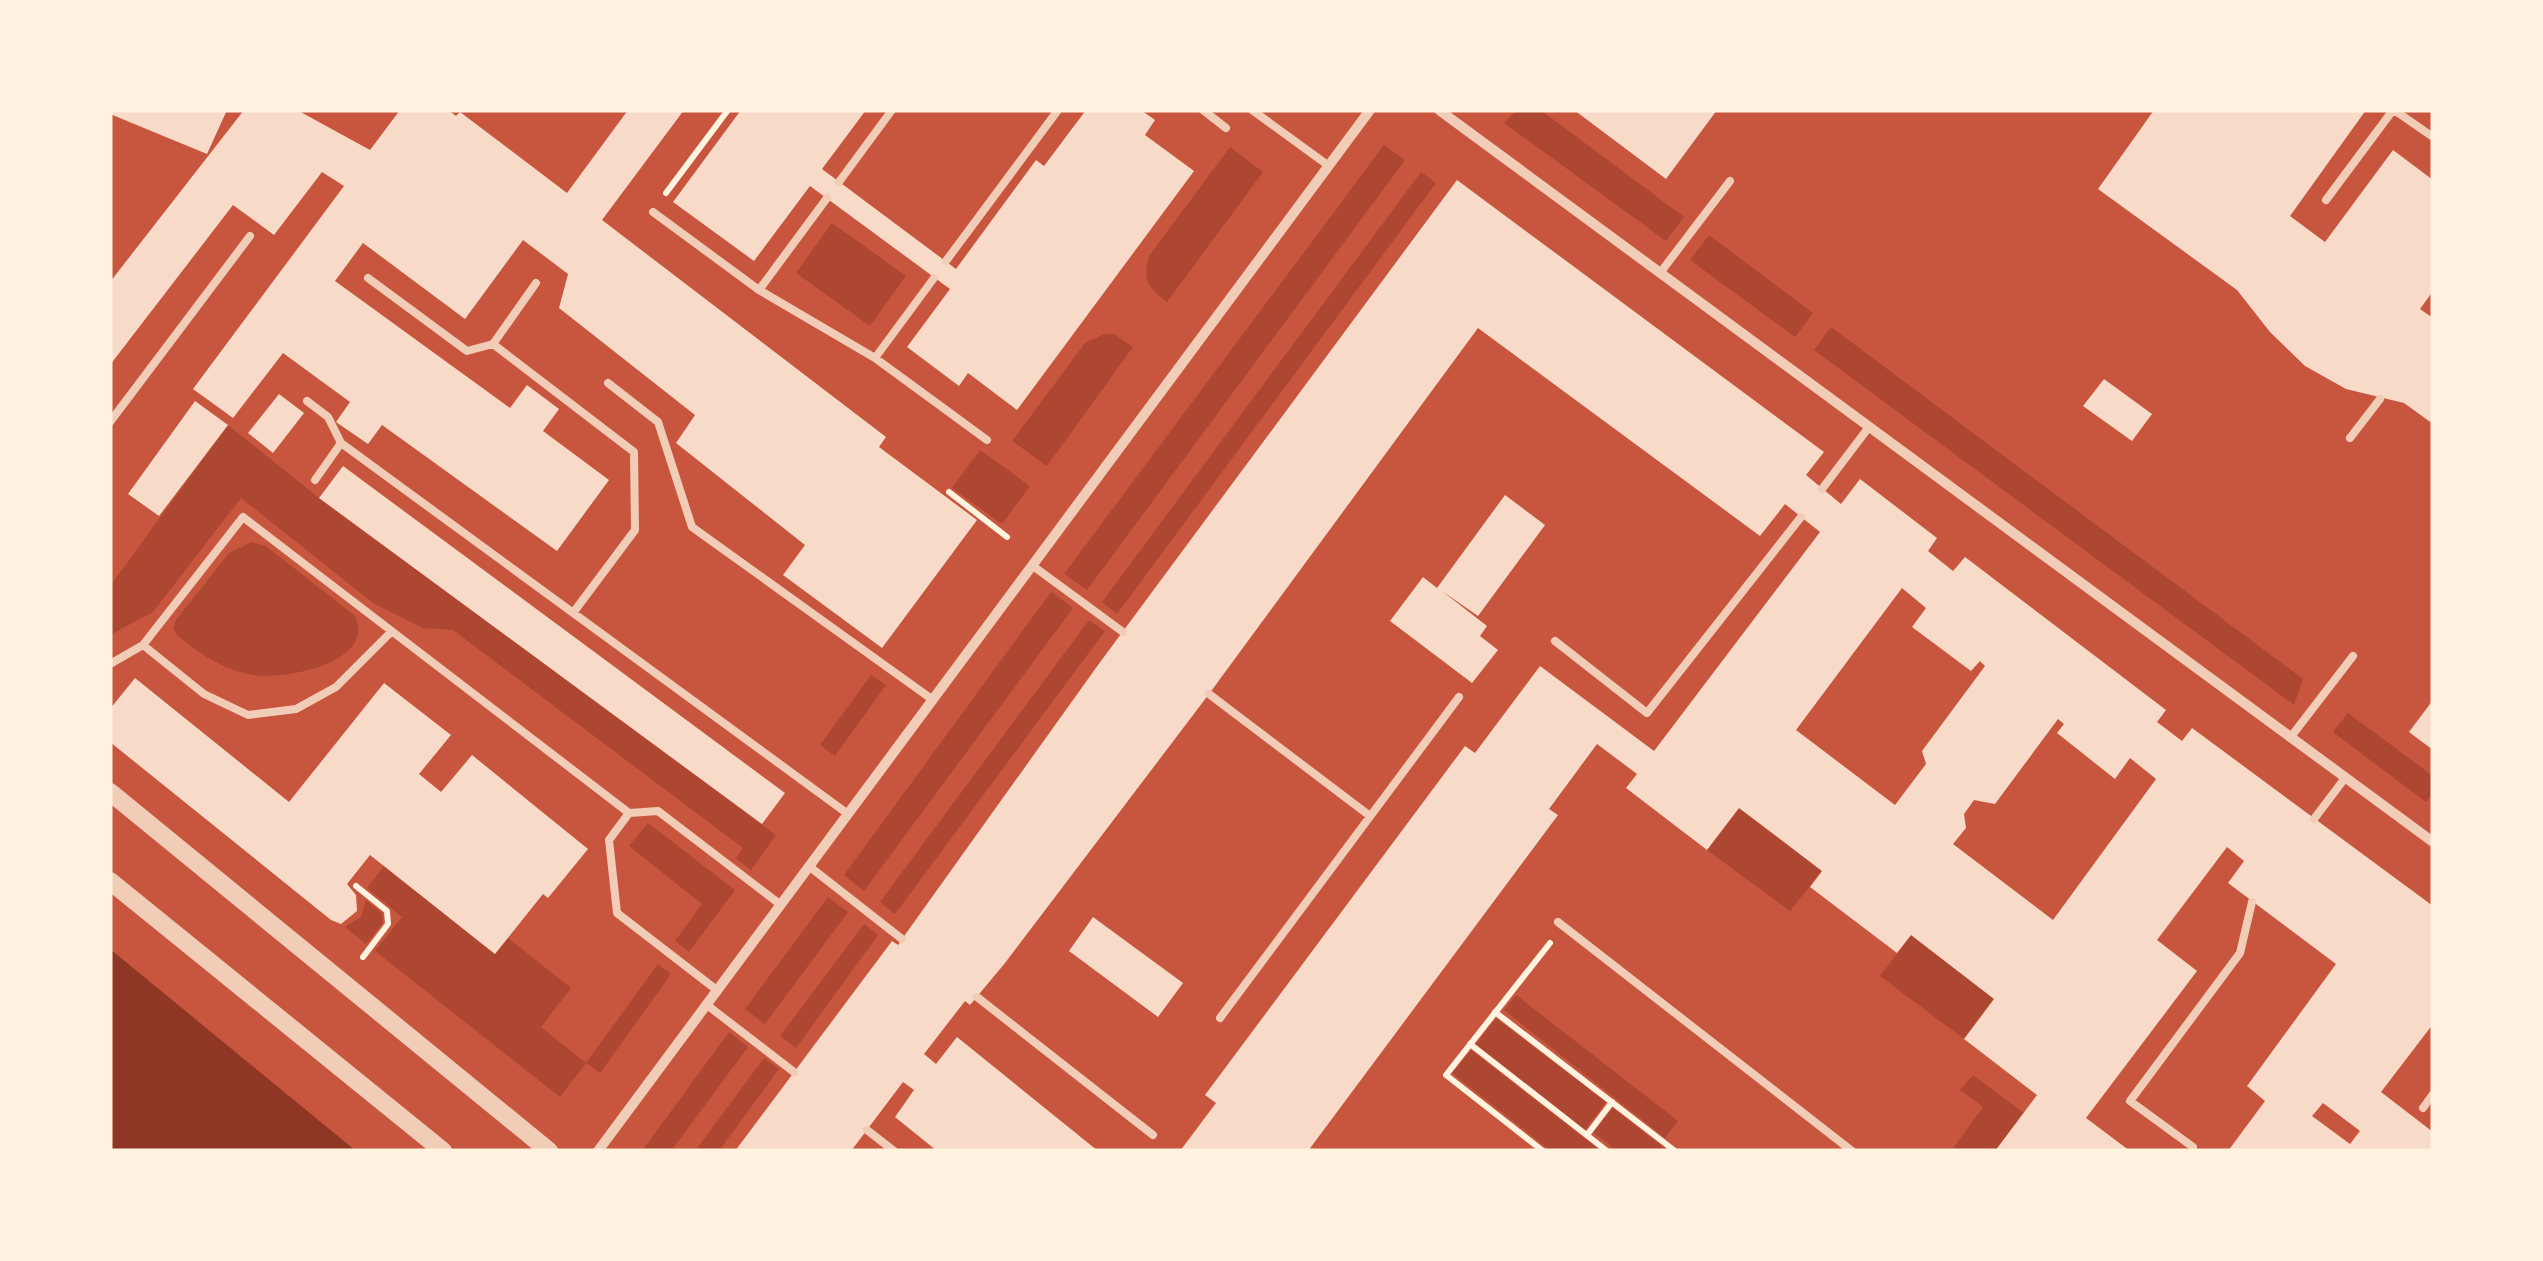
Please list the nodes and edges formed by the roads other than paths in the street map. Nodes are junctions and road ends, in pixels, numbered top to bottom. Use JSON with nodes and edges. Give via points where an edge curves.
{"nodes":[{"id":1,"x":892,"y":110,"type":"edge"},
{"id":2,"x":1058,"y":110,"type":"edge"},
{"id":3,"x":1203,"y":110,"type":"edge"},
{"id":4,"x":1252,"y":110,"type":"edge"},
{"id":5,"x":1370,"y":110,"type":"edge"},
{"id":6,"x":1439,"y":110,"type":"edge"},
{"id":7,"x":2394,"y":110,"type":"edge"},
{"id":8,"x":1226,"y":128,"type":"dead end"},
{"id":9,"x":2433,"y":138,"type":"edge"},
{"id":10,"x":1329,"y":166,"type":"junction"},
{"id":11,"x":1730,"y":181,"type":"dead end"},
{"id":12,"x":839,"y":182,"type":"dead end"},
{"id":13,"x":827,"y":198,"type":"dead end"},
{"id":14,"x":2326,"y":200,"type":"dead end"},
{"id":15,"x":652,"y":212,"type":"road end"},
{"id":16,"x":250,"y":236,"type":"dead end"},
{"id":17,"x":946,"y":261,"type":"dead end"},
{"id":18,"x":1660,"y":273,"type":"junction"},
{"id":19,"x":368,"y":278,"type":"dead end"},
{"id":20,"x":934,"y":278,"type":"dead end"},
{"id":21,"x":536,"y":283,"type":"dead end"},
{"id":22,"x":758,"y":290,"type":"junction"},
{"id":23,"x":493,"y":344,"type":"junction"},
{"id":24,"x":875,"y":358,"type":"junction"},
{"id":25,"x":608,"y":382,"type":"dead end"},
{"id":26,"x":2380,"y":399,"type":"dead end"},
{"id":27,"x":308,"y":401,"type":"dead end"},
{"id":28,"x":110,"y":422,"type":"edge"},
{"id":29,"x":1869,"y":427,"type":"junction"},
{"id":30,"x":2350,"y":438,"type":"dead end"},
{"id":31,"x":987,"y":440,"type":"dead end"},
{"id":32,"x":341,"y":443,"type":"junction"},
{"id":33,"x":315,"y":480,"type":"dead end"},
{"id":34,"x":1822,"y":489,"type":"dead end"},
{"id":35,"x":1802,"y":517,"type":"dead end"},
{"id":36,"x":1032,"y":566,"type":"junction"},
{"id":37,"x":574,"y":612,"type":"junction"},
{"id":38,"x":392,"y":632,"type":"junction"},
{"id":39,"x":1123,"y":632,"type":"dead end"},
{"id":40,"x":1555,"y":641,"type":"dead end"},
{"id":41,"x":143,"y":644,"type":"junction"},
{"id":42,"x":2352,"y":656,"type":"dead end"},
{"id":43,"x":110,"y":664,"type":"edge"},
{"id":44,"x":1209,"y":694,"type":"dead end"},
{"id":45,"x":1458,"y":697,"type":"dead end"},
{"id":46,"x":933,"y":700,"type":"junction"},
{"id":47,"x":2290,"y":738,"type":"junction"},
{"id":48,"x":2345,"y":778,"type":"junction"},
{"id":49,"x":110,"y":792,"type":"edge"},
{"id":50,"x":629,"y":813,"type":"junction"},
{"id":51,"x":848,"y":814,"type":"junction"},
{"id":52,"x":1370,"y":816,"type":"junction"},
{"id":53,"x":2314,"y":819,"type":"dead end"},
{"id":54,"x":2431,"y":836,"type":"edge"},
{"id":55,"x":810,"y":867,"type":"junction"},
{"id":56,"x":110,"y":880,"type":"edge"},
{"id":57,"x":2252,"y":902,"type":"dead end"},
{"id":58,"x":782,"y":905,"type":"junction"},
{"id":59,"x":1560,"y":924,"type":"road end"},
{"id":60,"x":902,"y":939,"type":"dead end"},
{"id":61,"x":718,"y":991,"type":"junction"},
{"id":62,"x":977,"y":997,"type":"dead end"},
{"id":63,"x":707,"y":1005,"type":"junction"},
{"id":64,"x":1220,"y":1018,"type":"dead end"},
{"id":65,"x":794,"y":1072,"type":"dead end"},
{"id":66,"x":2433,"y":1094,"type":"edge"},
{"id":67,"x":2423,"y":1108,"type":"dead end"},
{"id":68,"x":867,"y":1130,"type":"dead end"},
{"id":69,"x":1154,"y":1135,"type":"dead end"},
{"id":70,"x":2193,"y":1148,"type":"dead end"},
{"id":71,"x":443,"y":1151,"type":"edge"},
{"id":72,"x":549,"y":1151,"type":"edge"},
{"id":73,"x":598,"y":1151,"type":"edge"},
{"id":74,"x":894,"y":1151,"type":"edge"},
{"id":75,"x":1852,"y":1151,"type":"edge"}],
"edges":[{"from":1,"to":12,"type":"lane"},
{"from":2,"to":17,"type":"lane"},
{"from":3,"to":8,"type":"lane"},
{"from":4,"to":10,"type":"lane"},
{"from":5,"to":10,"type":"street"},
{"from":6,"to":18,"type":"street"},
{"from":7,"to":9,"type":"lane"},
{"from":7,"to":14,"type":"lane"},
{"from":10,"to":36,"type":"street"},
{"from":11,"to":18,"type":"lane"},
{"from":13,"to":22,"type":"lane"},
{"from":15,"to":22,"type":"lane"},
{"from":16,"to":28,"type":"lane"},
{"from":18,"to":29,"type":"street"},
{"from":19,"to":23,"type":"lane","via":[[467,351]]},
{"from":20,"to":24,"type":"lane"},
{"from":21,"to":23,"type":"lane"},
{"from":22,"to":24,"type":"lane"},
{"from":23,"to":37,"type":"lane","via":[[634,452],[635,530]]},
{"from":24,"to":31,"type":"lane"},
{"from":25,"to":46,"type":"lane","via":[[658,422],[692,527]]},
{"from":26,"to":30,"type":"lane"},
{"from":27,"to":32,"type":"lane","via":[[328,418]]},
{"from":29,"to":34,"type":"lane"},
{"from":29,"to":47,"type":"street"},
{"from":32,"to":33,"type":"lane"},
{"from":32,"to":37,"type":"lane"},
{"from":35,"to":40,"type":"lane","via":[[1646,712]]},
{"from":36,"to":39,"type":"lane"},
{"from":36,"to":46,"type":"street"},
{"from":37,"to":51,"type":"lane"},
{"from":38,"to":41,"type":"lane","via":[[336,688],[296,709],[248,716],[204,694]]},
{"from":38,"to":41,"type":"lane","via":[[243,517]]},
{"from":38,"to":50,"type":"lane"},
{"from":41,"to":43,"type":"lane"},
{"from":42,"to":47,"type":"lane"},
{"from":44,"to":52,"type":"lane"},
{"from":45,"to":52,"type":"lane"},
{"from":46,"to":51,"type":"street"},
{"from":47,"to":48,"type":"street"},
{"from":48,"to":53,"type":"lane"},
{"from":48,"to":54,"type":"street"},
{"from":49,"to":72,"type":"street"},
{"from":50,"to":58,"type":"lane","via":[[658,811]]},
{"from":50,"to":61,"type":"lane","via":[[609,840],[618,914]]},
{"from":51,"to":55,"type":"street"},
{"from":52,"to":64,"type":"lane"},
{"from":55,"to":58,"type":"street"},
{"from":55,"to":60,"type":"lane"},
{"from":56,"to":71,"type":"street"},
{"from":57,"to":70,"type":"lane","via":[[2240,953],[2130,1100]]},
{"from":58,"to":61,"type":"street"},
{"from":59,"to":75,"type":"lane"},
{"from":61,"to":63,"type":"street"},
{"from":62,"to":69,"type":"lane"},
{"from":63,"to":65,"type":"lane"},
{"from":63,"to":73,"type":"street"},
{"from":66,"to":67,"type":"lane"},
{"from":68,"to":74,"type":"lane"}]}
